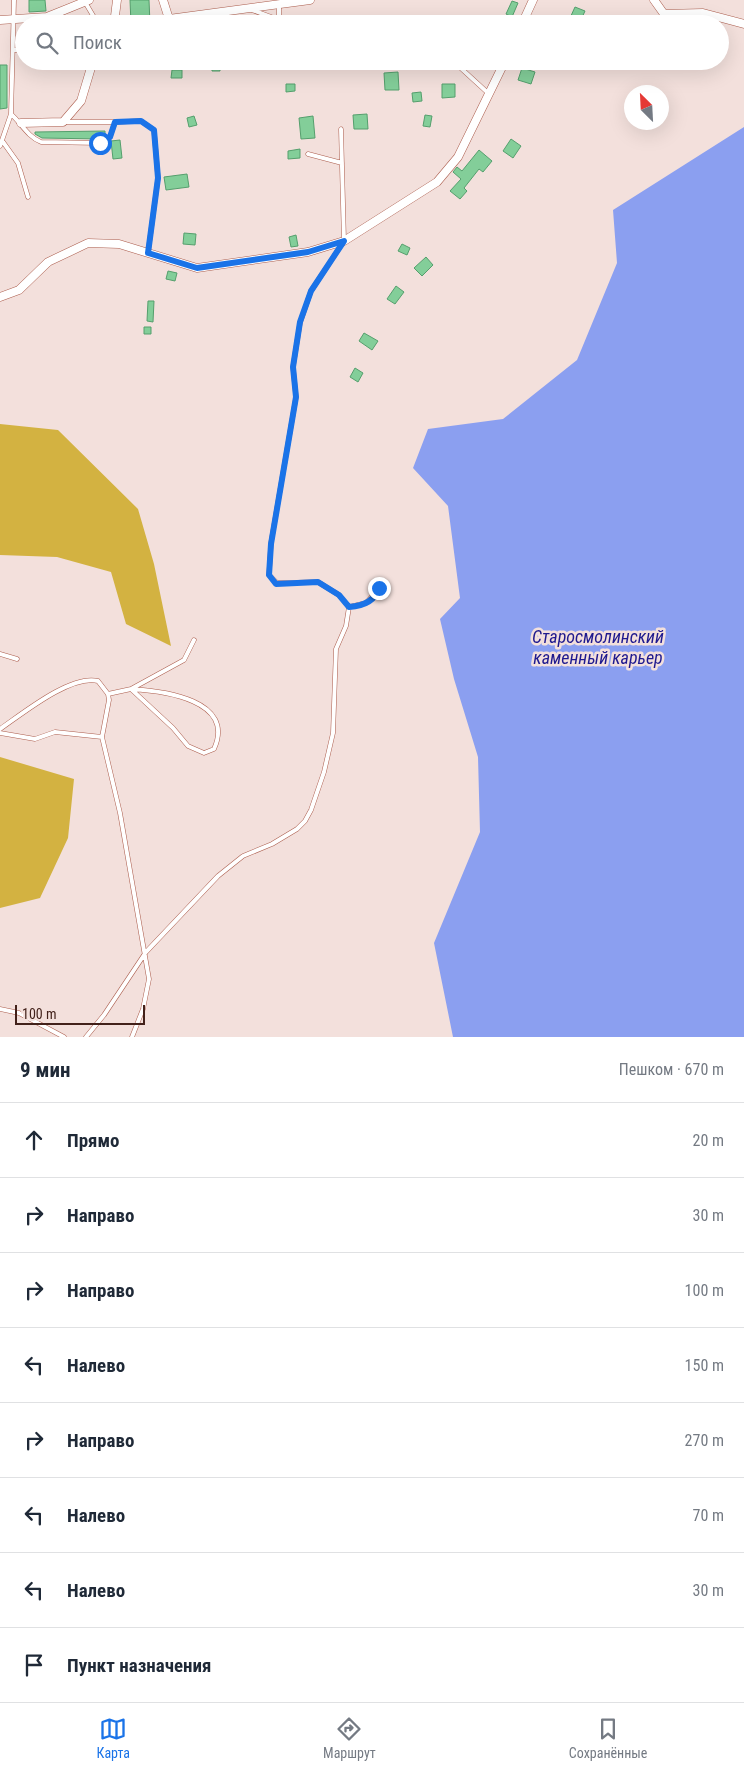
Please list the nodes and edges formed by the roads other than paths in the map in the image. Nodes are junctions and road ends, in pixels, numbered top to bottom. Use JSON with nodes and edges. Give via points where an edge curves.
{"nodes":[{"id":1,"x":14,"y":0,"type":"edge"},
{"id":2,"x":117,"y":0,"type":"edge"},
{"id":3,"x":163,"y":0,"type":"edge"},
{"id":4,"x":310,"y":0,"type":"edge"},
{"id":5,"x":533,"y":0,"type":"edge"},
{"id":6,"x":654,"y":0,"type":"edge"},
{"id":7,"x":87,"y":1,"type":"edge"},
{"id":8,"x":279,"y":4,"type":"junction"},
{"id":9,"x":248,"y":8,"type":"junction"},
{"id":10,"x":52,"y":15,"type":"edge"},
{"id":11,"x":94,"y":15,"type":"edge"},
{"id":12,"x":115,"y":15,"type":"edge"},
{"id":13,"x":169,"y":15,"type":"edge"},
{"id":14,"x":198,"y":15,"type":"edge"},
{"id":15,"x":264,"y":15,"type":"edge"},
{"id":16,"x":279,"y":15,"type":"edge"},
{"id":17,"x":526,"y":15,"type":"edge"},
{"id":18,"x":710,"y":15,"type":"edge"},
{"id":19,"x":14,"y":19,"type":"junction"},
{"id":20,"x":0,"y":20,"type":"edge"},
{"id":21,"x":729,"y":20,"type":"edge"},
{"id":22,"x":744,"y":24,"type":"edge"},
{"id":23,"x":13,"y":50,"type":"joint"},
{"id":24,"x":90,"y":70,"type":"edge"},
{"id":25,"x":463,"y":70,"type":"edge"},
{"id":26,"x":501,"y":70,"type":"edge"},
{"id":27,"x":490,"y":95,"type":"junction"},
{"id":28,"x":11,"y":114,"type":"junction"},
{"id":29,"x":63,"y":122,"type":"junction"},
{"id":30,"x":115,"y":122,"type":"junction"},
{"id":31,"x":21,"y":123,"type":"junction"},
{"id":32,"x":340,"y":129,"type":"dead end"},
{"id":33,"x":1,"y":144,"type":"edge"},
{"id":34,"x":308,"y":154,"type":"dead end"},
{"id":35,"x":342,"y":163,"type":"junction"},
{"id":36,"x":28,"y":197,"type":"dead end"},
{"id":37,"x":344,"y":241,"type":"junction"},
{"id":38,"x":148,"y":253,"type":"junction"},
{"id":39,"x":0,"y":297,"type":"edge"},
{"id":40,"x":379,"y":588,"type":"dead end"},
{"id":41,"x":349,"y":607,"type":"junction"},
{"id":42,"x":194,"y":640,"type":"dead end"},
{"id":43,"x":0,"y":654,"type":"edge"},
{"id":44,"x":17,"y":659,"type":"dead end"},
{"id":45,"x":131,"y":689,"type":"junction"},
{"id":46,"x":108,"y":694,"type":"junction"},
{"id":47,"x":0,"y":729,"type":"edge"},
{"id":48,"x":0,"y":733,"type":"edge"},
{"id":49,"x":102,"y":737,"type":"junction"},
{"id":50,"x":146,"y":952,"type":"junction"},
{"id":51,"x":0,"y":1009,"type":"edge"},
{"id":52,"x":64,"y":1037,"type":"edge"},
{"id":53,"x":86,"y":1037,"type":"edge"},
{"id":54,"x":132,"y":1037,"type":"edge"}],
"edges":[{"from":1,"to":19,"type":"lane"},
{"from":2,"to":12,"type":"street"},
{"from":3,"to":13,"type":"street"},
{"from":4,"to":8,"type":"street"},
{"from":5,"to":17,"type":"street"},
{"from":6,"to":18,"type":"street","via":[[664,14]]},
{"from":7,"to":10,"type":"street"},
{"from":7,"to":11,"type":"lane"},
{"from":8,"to":9,"type":"street"},
{"from":8,"to":16,"type":"lane"},
{"from":9,"to":14,"type":"street"},
{"from":9,"to":15,"type":"lane"},
{"from":19,"to":20,"type":"street"},
{"from":19,"to":23,"type":"lane"},
{"from":21,"to":22,"type":"street"},
{"from":23,"to":28,"type":"lane"},
{"from":24,"to":29,"type":"street","via":[[81,101]]},
{"from":25,"to":27,"type":"lane"},
{"from":26,"to":27,"type":"street"},
{"from":27,"to":37,"type":"street","via":[[458,157],[437,182]]},
{"from":28,"to":31,"type":"lane"},
{"from":28,"to":33,"type":"lane"},
{"from":29,"to":30,"type":"lane"},
{"from":29,"to":31,"type":"street"},
{"from":30,"to":31,"type":"lane","via":[[110,137],[100,143],[40,142],[32,139]]},
{"from":30,"to":38,"type":"lane","via":[[141,121],[154,130],[158,178]]},
{"from":32,"to":35,"type":"lane"},
{"from":33,"to":36,"type":"lane","via":[[18,163]]},
{"from":34,"to":35,"type":"lane"},
{"from":35,"to":37,"type":"lane"},
{"from":37,"to":38,"type":"street","via":[[308,252],[197,268]]},
{"from":37,"to":41,"type":"lane","via":[[311,291],[300,322],[293,367],[296,397],[271,544],[269,575],[276,584],[318,582],[339,595]]},
{"from":38,"to":39,"type":"street","via":[[119,244],[88,244],[48,262],[19,290]]},
{"from":40,"to":41,"type":"lane","via":[[378,593],[366,603]]},
{"from":41,"to":50,"type":"lane","via":[[346,626],[336,649],[333,733],[311,810],[297,829],[243,856],[218,876]]},
{"from":42,"to":45,"type":"lane","via":[[184,660]]},
{"from":43,"to":44,"type":"lane"},
{"from":45,"to":45,"type":"lane","via":[[198,702],[207,708],[217,721],[218,739],[214,749],[204,753],[188,746],[174,728]]},
{"from":45,"to":46,"type":"lane"},
{"from":46,"to":47,"type":"lane","via":[[98,681],[77,683],[50,696]]},
{"from":46,"to":49,"type":"lane"},
{"from":48,"to":49,"type":"lane","via":[[35,739],[55,732]]},
{"from":49,"to":50,"type":"lane"},
{"from":50,"to":53,"type":"lane"},
{"from":50,"to":54,"type":"lane","via":[[149,979],[143,1009]]},
{"from":51,"to":52,"type":"lane","via":[[19,1013]]}]}
